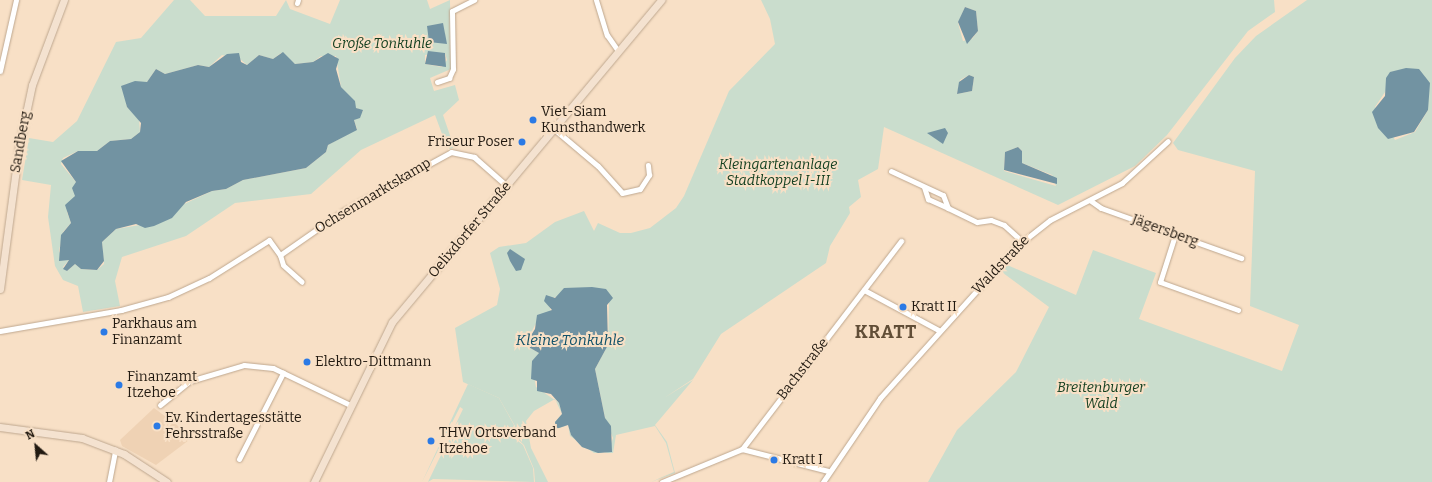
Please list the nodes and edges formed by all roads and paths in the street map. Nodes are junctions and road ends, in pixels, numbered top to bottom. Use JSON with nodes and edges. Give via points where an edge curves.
{"nodes":[{"id":1,"x":16,"y":0,"type":"edge"},
{"id":2,"x":65,"y":0,"type":"edge"},
{"id":3,"x":474,"y":0,"type":"edge"},
{"id":4,"x":596,"y":0,"type":"edge"},
{"id":5,"x":661,"y":0,"type":"edge"},
{"id":6,"x":618,"y":50,"type":"junction"},
{"id":7,"x":0,"y":71,"type":"edge"},
{"id":8,"x":437,"y":82,"type":"dead end"},
{"id":9,"x":554,"y":129,"type":"junction"},
{"id":10,"x":1168,"y":142,"type":"dead end"},
{"id":11,"x":648,"y":165,"type":"dead end"},
{"id":12,"x":891,"y":171,"type":"dead end"},
{"id":13,"x":507,"y":186,"type":"junction"},
{"id":14,"x":924,"y":187,"type":"junction"},
{"id":15,"x":1091,"y":201,"type":"junction"},
{"id":16,"x":948,"y":208,"type":"junction"},
{"id":17,"x":1175,"y":235,"type":"junction"},
{"id":18,"x":901,"y":241,"type":"dead end"},
{"id":19,"x":1022,"y":241,"type":"junction"},
{"id":20,"x":280,"y":255,"type":"junction"},
{"id":21,"x":1241,"y":258,"type":"dead end"},
{"id":22,"x":302,"y":282,"type":"dead end"},
{"id":23,"x":0,"y":288,"type":"edge"},
{"id":24,"x":864,"y":290,"type":"junction"},
{"id":25,"x":1238,"y":310,"type":"dead end"},
{"id":26,"x":0,"y":330,"type":"edge"},
{"id":27,"x":940,"y":331,"type":"junction"},
{"id":28,"x":283,"y":373,"type":"junction"},
{"id":29,"x":160,"y":405,"type":"dead end"},
{"id":30,"x":350,"y":405,"type":"junction"},
{"id":31,"x":0,"y":427,"type":"edge"},
{"id":32,"x":742,"y":449,"type":"junction"},
{"id":33,"x":116,"y":450,"type":"junction"},
{"id":34,"x":239,"y":459,"type":"dead end"},
{"id":35,"x":828,"y":471,"type":"junction"},
{"id":36,"x":109,"y":482,"type":"edge"},
{"id":37,"x":168,"y":482,"type":"edge"},
{"id":38,"x":314,"y":482,"type":"edge"},
{"id":39,"x":662,"y":482,"type":"edge"},
{"id":40,"x":823,"y":482,"type":"edge"}],
"edges":[{"from":1,"to":7,"type":"street"},
{"from":2,"to":23,"type":"street","name":"Sandberg","via":[[59,9],[34,75],[19,146]]},
{"from":3,"to":8,"type":"street","via":[[452,11],[453,69],[449,78]]},
{"from":4,"to":6,"type":"street","via":[[607,35]]},
{"from":5,"to":6,"type":"street","name":"Oelixdorfer Straße"},
{"from":6,"to":9,"type":"street","name":"Oelixdorfer Straße"},
{"from":9,"to":11,"type":"street","via":[[598,166],[622,193],[640,188],[649,175]]},
{"from":9,"to":13,"type":"street","name":"Oelixdorfer Straße"},
{"from":10,"to":15,"type":"street","name":"Waldstraße","via":[[1133,175]]},
{"from":12,"to":14,"type":"street"},
{"from":13,"to":20,"type":"street","name":"Ochsenmarktskamp","via":[[474,157],[451,152],[343,211]]},
{"from":13,"to":30,"type":"street","name":"Oelixdorfer Straße","via":[[392,322]]},
{"from":14,"to":16,"type":"street","via":[[943,195]]},
{"from":14,"to":16,"type":"street","via":[[928,199]]},
{"from":15,"to":17,"type":"street","name":"Jägersberg"},
{"from":15,"to":19,"type":"street","name":"Waldstraße","via":[[1050,220]]},
{"from":16,"to":19,"type":"street","via":[[977,222],[991,220],[1004,224]]},
{"from":17,"to":21,"type":"street","name":"Jägersberg"},
{"from":17,"to":25,"type":"street","via":[[1160,282]]},
{"from":18,"to":24,"type":"street","name":"Bachstraße"},
{"from":19,"to":27,"type":"street","name":"Waldstraße"},
{"from":20,"to":22,"type":"street","via":[[282,265]]},
{"from":20,"to":26,"type":"street","via":[[268,240],[201,282],[162,299],[33,327]]},
{"from":24,"to":27,"type":"street"},
{"from":24,"to":32,"type":"street","name":"Bachstraße"},
{"from":27,"to":35,"type":"street","name":"Waldstraße","via":[[870,410]]},
{"from":28,"to":29,"type":"street","via":[[263,366],[232,366],[181,386]]},
{"from":28,"to":30,"type":"street"},
{"from":28,"to":34,"type":"street"},
{"from":30,"to":38,"type":"street","name":"Oelixdorfer Straße"},
{"from":31,"to":33,"type":"street","via":[[68,434]]},
{"from":32,"to":35,"type":"street"},
{"from":32,"to":39,"type":"street"},
{"from":33,"to":36,"type":"street"},
{"from":33,"to":37,"type":"street"},
{"from":35,"to":40,"type":"street","name":"Waldstraße"}]}
